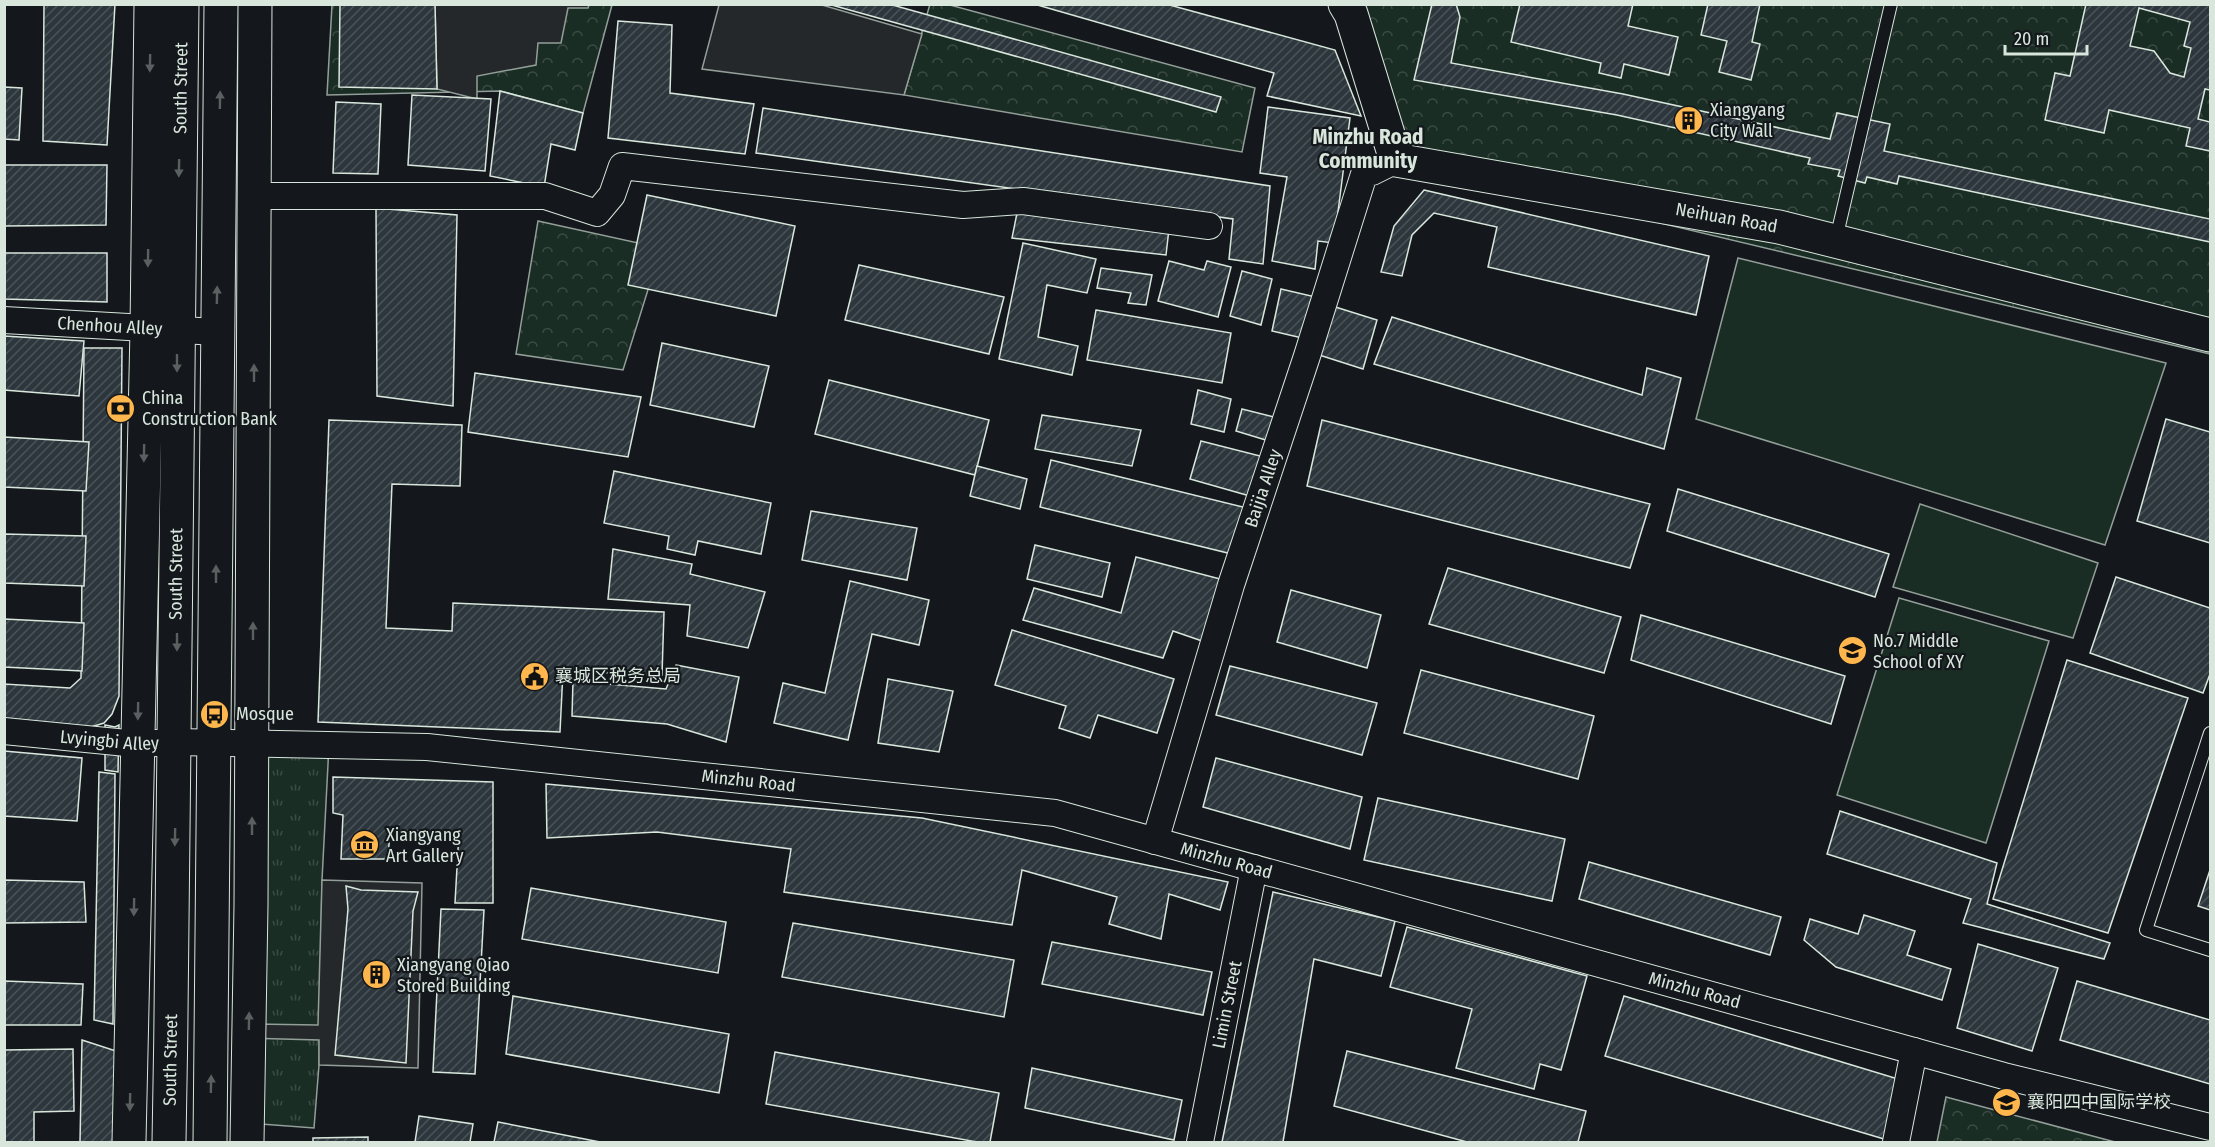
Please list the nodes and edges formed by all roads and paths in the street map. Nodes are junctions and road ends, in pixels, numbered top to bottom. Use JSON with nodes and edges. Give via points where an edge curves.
{"nodes":[{"id":1,"x":151,"y":4,"type":"edge"},
{"id":2,"x":182,"y":4,"type":"edge"},
{"id":3,"x":221,"y":4,"type":"edge"},
{"id":4,"x":255,"y":4,"type":"edge"},
{"id":5,"x":1345,"y":4,"type":"edge"},
{"id":6,"x":1891,"y":4,"type":"edge"},
{"id":7,"x":1396,"y":160,"type":"junction"},
{"id":8,"x":254,"y":196,"type":"junction"},
{"id":9,"x":1209,"y":226,"type":"dead end"},
{"id":10,"x":1836,"y":240,"type":"junction"},
{"id":11,"x":4,"y":320,"type":"edge"},
{"id":12,"x":162,"y":330,"type":"junction"},
{"id":13,"x":217,"y":332,"type":"junction"},
{"id":14,"x":2211,"y":335,"type":"edge"},
{"id":15,"x":4,"y":731,"type":"edge"},
{"id":16,"x":2211,"y":733,"type":"edge"},
{"id":17,"x":176,"y":742,"type":"junction"},
{"id":18,"x":137,"y":744,"type":"junction"},
{"id":19,"x":215,"y":744,"type":"junction"},
{"id":20,"x":252,"y":744,"type":"junction"},
{"id":21,"x":1155,"y":841,"type":"junction"},
{"id":22,"x":1254,"y":868,"type":"junction"},
{"id":23,"x":2211,"y":950,"type":"edge"},
{"id":24,"x":1914,"y":1051,"type":"junction"},
{"id":25,"x":2211,"y":1127,"type":"edge"},
{"id":26,"x":129,"y":1143,"type":"edge"},
{"id":27,"x":169,"y":1143,"type":"edge"},
{"id":28,"x":210,"y":1143,"type":"edge"},
{"id":29,"x":247,"y":1143,"type":"edge"},
{"id":30,"x":1200,"y":1143,"type":"edge"},
{"id":31,"x":1896,"y":1143,"type":"edge"}],
"edges":[{"from":1,"to":12,"type":"street","one_way":true},
{"from":2,"to":12,"type":"street","name":"South Street","one_way":true},
{"from":13,"to":3,"type":"street","one_way":true},
{"from":4,"to":8,"type":"street"},
{"from":5,"to":7,"type":"street"},
{"from":6,"to":10,"type":"lane"},
{"from":7,"to":10,"type":"street","name":"Neihuan Road"},
{"from":7,"to":21,"type":"street","name":"Baijia Alley","via":[[1372,172],[1365,171],[1231,585]]},
{"from":8,"to":9,"type":"street","via":[[545,196],[597,213],[612,195],[622,166],[963,205],[1023,201]]},
{"from":20,"to":8,"type":"street","one_way":true},
{"from":10,"to":14,"type":"street","name":"Neihuan Road"},
{"from":11,"to":12,"type":"street","name":"Chenhou Alley"},
{"from":12,"to":13,"type":"street","name":"Chenhou Alley"},
{"from":12,"to":17,"type":"street","name":"South Street","one_way":true},
{"from":12,"to":18,"type":"street","one_way":true},
{"from":19,"to":13,"type":"street","one_way":true},
{"from":15,"to":18,"type":"street","name":"Lvyingbi Alley"},
{"from":16,"to":23,"type":"lane","via":[[2146,930]]},
{"from":17,"to":18,"type":"street","name":"Lvyingbi Alley"},
{"from":17,"to":19,"type":"street","name":"Lvyingbi Alley"},
{"from":17,"to":27,"type":"street","name":"South Street","one_way":true},
{"from":18,"to":26,"type":"street","one_way":true},
{"from":19,"to":20,"type":"street","name":"Minzhu Road"},
{"from":28,"to":19,"type":"street","one_way":true},
{"from":20,"to":21,"type":"street","name":"Minzhu Road","via":[[427,747],[1043,812]]},
{"from":29,"to":20,"type":"street","one_way":true},
{"from":21,"to":22,"type":"street","name":"Minzhu Road"},
{"from":22,"to":24,"type":"street","name":"Minzhu Road"},
{"from":22,"to":30,"type":"street","name":"Limin Street"},
{"from":24,"to":25,"type":"street","name":"Minzhu Road"},
{"from":24,"to":31,"type":"street"}]}
